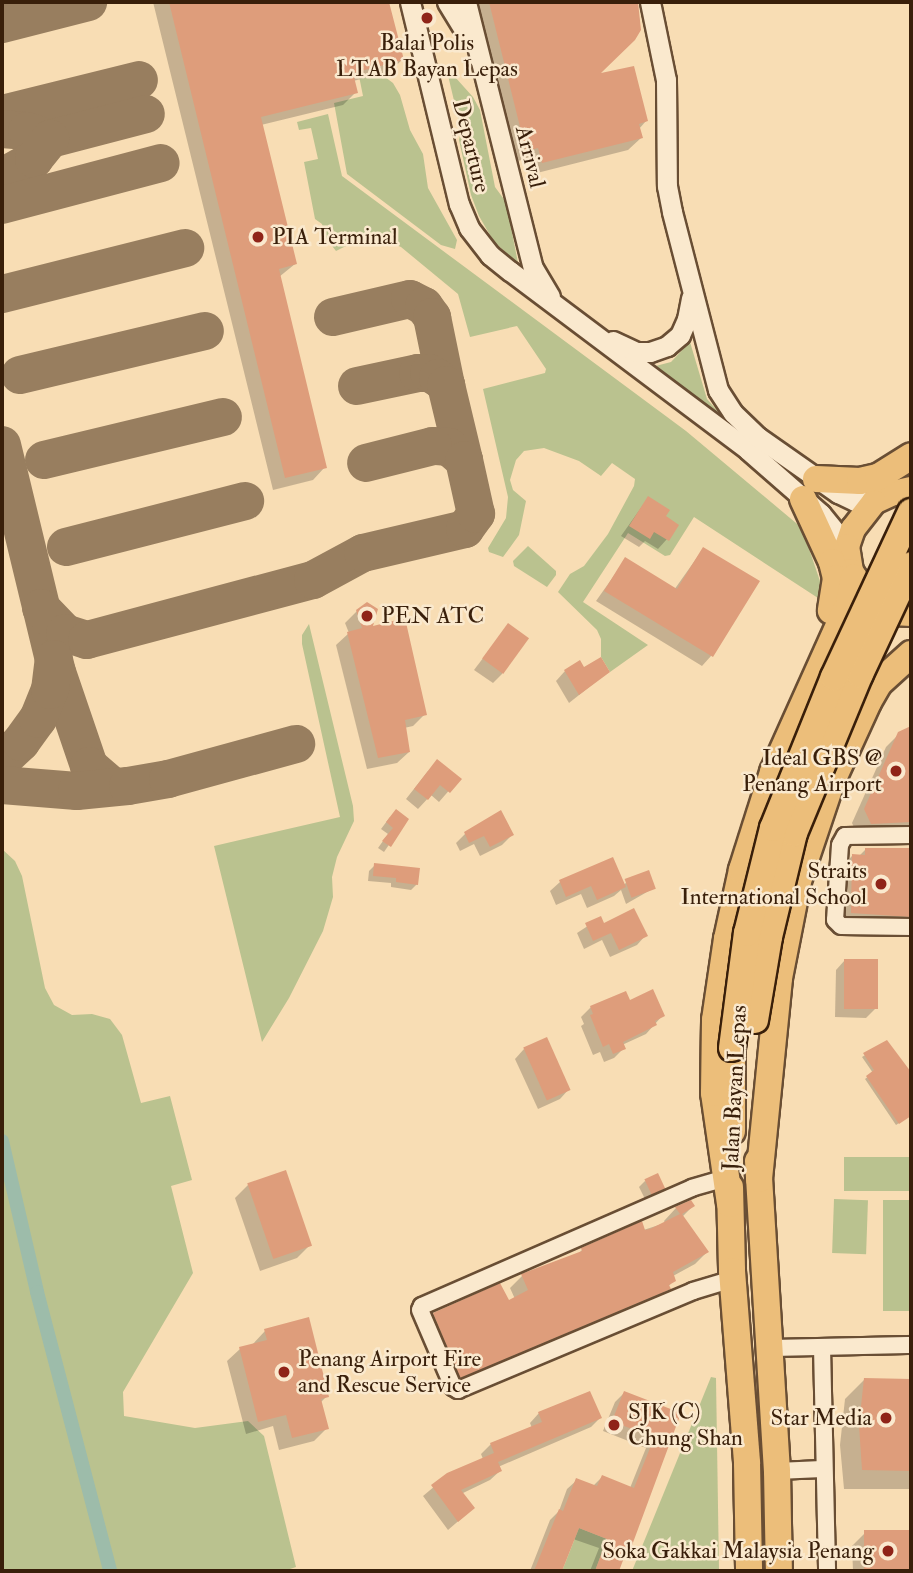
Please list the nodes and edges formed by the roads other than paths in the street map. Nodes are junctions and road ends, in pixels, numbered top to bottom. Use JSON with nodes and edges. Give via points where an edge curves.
{"nodes":[{"id":1,"x":410,"y":2,"type":"edge"},
{"id":2,"x":447,"y":2,"type":"edge"},
{"id":3,"x":466,"y":2,"type":"edge"},
{"id":4,"x":650,"y":2,"type":"edge"},
{"id":5,"x":480,"y":58,"type":"junction"},
{"id":6,"x":528,"y":275,"type":"junction"},
{"id":7,"x":692,"y":293,"type":"junction"},
{"id":8,"x":583,"y":326,"type":"junction"},
{"id":9,"x":911,"y":456,"type":"edge"},
{"id":10,"x":911,"y":464,"type":"edge"},
{"id":11,"x":810,"y":489,"type":"junction"},
{"id":12,"x":893,"y":495,"type":"edge"},
{"id":13,"x":911,"y":512,"type":"edge"},
{"id":14,"x":847,"y":546,"type":"junction"},
{"id":15,"x":911,"y":565,"type":"edge"},
{"id":16,"x":854,"y":577,"type":"junction"},
{"id":17,"x":911,"y":614,"type":"edge"},
{"id":18,"x":911,"y":654,"type":"edge"},
{"id":19,"x":814,"y":677,"type":"junction"},
{"id":20,"x":911,"y":835,"type":"edge"},
{"id":21,"x":911,"y":927,"type":"edge"},
{"id":22,"x":726,"y":1178,"type":"junction"},
{"id":23,"x":759,"y":1179,"type":"junction"},
{"id":24,"x":730,"y":1204,"type":"junction"},
{"id":25,"x":733,"y":1279,"type":"junction"},
{"id":26,"x":911,"y":1345,"type":"edge"},
{"id":27,"x":821,"y":1347,"type":"junction"},
{"id":28,"x":769,"y":1348,"type":"junction"},
{"id":29,"x":822,"y":1469,"type":"junction"},
{"id":30,"x":776,"y":1471,"type":"junction"},
{"id":31,"x":749,"y":1571,"type":"edge"},
{"id":32,"x":779,"y":1571,"type":"edge"},
{"id":33,"x":827,"y":1571,"type":"edge"}],
"edges":[{"from":1,"to":6,"type":"street","name":"Departure","via":[[468,228],[490,255]]},
{"from":2,"to":5,"type":"street","name":"Arrival"},
{"from":3,"to":5,"type":"street","name":"Arrival"},
{"from":4,"to":7,"type":"street","via":[[666,80],[667,186]]},
{"from":5,"to":6,"type":"street","name":"Arrival"},
{"from":6,"to":8,"type":"street","name":"Departure","via":[[555,305]]},
{"from":7,"to":8,"type":"street","via":[[680,335],[650,352],[637,352]]},
{"from":7,"to":11,"type":"street","via":[[718,390],[733,414]]},
{"from":8,"to":11,"type":"street","via":[[748,450]]},
{"from":9,"to":11,"type":"highway","via":[[878,477]]},
{"from":10,"to":12,"type":"highway"},
{"from":11,"to":12,"type":"street","via":[[855,501]]},
{"from":11,"to":14,"type":"street"},
{"from":11,"to":19,"type":"highway","via":[[836,578]]},
{"from":12,"to":14,"type":"main road","via":[[853,529]]},
{"from":13,"to":24,"type":"highway","name":"Jalan Bayan Lepas","bridge":true,"via":[[834,677],[773,828],[747,933],[732,1048]]},
{"from":14,"to":16,"type":"main road"},
{"from":15,"to":23,"type":"highway","name":"Jalan Bayan Lepas","bridge":true,"via":[[794,834],[755,1020]]},
{"from":16,"to":17,"type":"main road","via":[[868,600],[881,608]]},
{"from":16,"to":19,"type":"highway","via":[[849,603]]},
{"from":18,"to":23,"type":"highway","via":[[879,683],[869,702],[831,783],[798,881],[779,978]]},
{"from":19,"to":22,"type":"highway","via":[[754,828],[720,975],[714,1093]]},
{"from":20,"to":21,"type":"street","via":[[845,836],[840,845],[835,920],[841,926]]},
{"from":22,"to":24,"type":"highway"},
{"from":22,"to":25,"type":"street","via":[[667,1199],[420,1310],[458,1390],[692,1291]]},
{"from":23,"to":28,"type":"highway","name":"Jalan Bayan Lepas"},
{"from":24,"to":25,"type":"highway","name":"Jalan Bayan Lepas"},
{"from":25,"to":31,"type":"highway","name":"Jalan Bayan Lepas","via":[[747,1463]]},
{"from":26,"to":27,"type":"street"},
{"from":27,"to":28,"type":"street"},
{"from":27,"to":29,"type":"street"},
{"from":28,"to":30,"type":"highway","name":"Jalan Bayan Lepas"},
{"from":29,"to":30,"type":"street"},
{"from":29,"to":33,"type":"street"},
{"from":30,"to":32,"type":"highway","name":"Jalan Bayan Lepas"}]}
